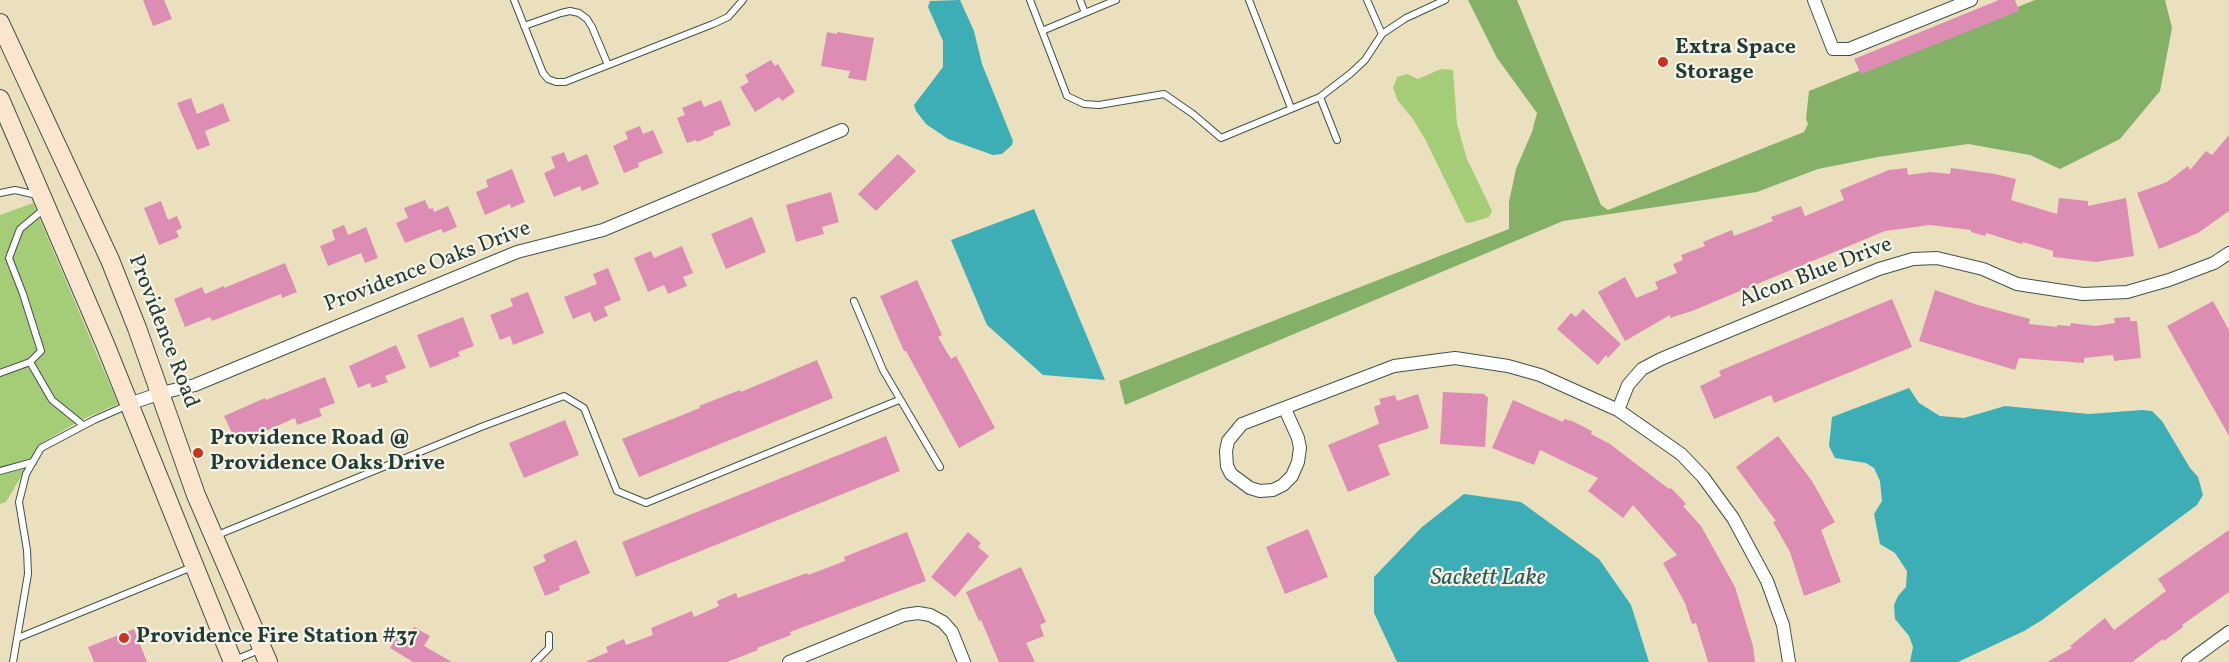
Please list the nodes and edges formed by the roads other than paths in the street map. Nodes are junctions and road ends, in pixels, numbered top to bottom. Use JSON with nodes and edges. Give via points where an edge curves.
{"nodes":[{"id":1,"x":514,"y":0,"type":"edge"},
{"id":2,"x":743,"y":0,"type":"edge"},
{"id":3,"x":1030,"y":0,"type":"edge"},
{"id":4,"x":1080,"y":0,"type":"edge"},
{"id":5,"x":1116,"y":0,"type":"edge"},
{"id":6,"x":1249,"y":0,"type":"edge"},
{"id":7,"x":1367,"y":0,"type":"edge"},
{"id":8,"x":1445,"y":0,"type":"edge"},
{"id":9,"x":1814,"y":0,"type":"edge"},
{"id":10,"x":1971,"y":0,"type":"edge"},
{"id":11,"x":1085,"y":13,"type":"junction"},
{"id":12,"x":0,"y":23,"type":"edge"},
{"id":13,"x":524,"y":26,"type":"junction"},
{"id":14,"x":1042,"y":30,"type":"junction"},
{"id":15,"x":1382,"y":34,"type":"junction"},
{"id":16,"x":608,"y":65,"type":"junction"},
{"id":17,"x":1320,"y":97,"type":"junction"},
{"id":18,"x":0,"y":99,"type":"edge"},
{"id":19,"x":1290,"y":108,"type":"junction"},
{"id":20,"x":842,"y":130,"type":"dead end"},
{"id":21,"x":1337,"y":140,"type":"dead end"},
{"id":22,"x":0,"y":193,"type":"edge"},
{"id":23,"x":45,"y":202,"type":"junction"},
{"id":24,"x":2228,"y":258,"type":"edge"},
{"id":25,"x":854,"y":302,"type":"dead end"},
{"id":26,"x":30,"y":362,"type":"junction"},
{"id":27,"x":0,"y":373,"type":"edge"},
{"id":28,"x":161,"y":393,"type":"junction"},
{"id":29,"x":899,"y":400,"type":"junction"},
{"id":30,"x":129,"y":404,"type":"junction"},
{"id":31,"x":1285,"y":409,"type":"junction"},
{"id":32,"x":1618,"y":410,"type":"junction"},
{"id":33,"x":83,"y":425,"type":"junction"},
{"id":34,"x":33,"y":462,"type":"junction"},
{"id":35,"x":940,"y":467,"type":"dead end"},
{"id":36,"x":0,"y":471,"type":"edge"},
{"id":37,"x":214,"y":536,"type":"junction"},
{"id":38,"x":195,"y":566,"type":"junction"},
{"id":39,"x":2229,"y":632,"type":"edge"},
{"id":40,"x":549,"y":635,"type":"dead end"},
{"id":41,"x":18,"y":638,"type":"junction"},
{"id":42,"x":265,"y":655,"type":"edge"},
{"id":43,"x":13,"y":662,"type":"edge"},
{"id":44,"x":232,"y":662,"type":"edge"},
{"id":45,"x":535,"y":662,"type":"edge"},
{"id":46,"x":789,"y":662,"type":"edge"},
{"id":47,"x":964,"y":662,"type":"edge"},
{"id":48,"x":1789,"y":662,"type":"edge"},
{"id":49,"x":2188,"y":662,"type":"edge"}],
"edges":[{"from":1,"to":13,"type":"lane"},
{"from":2,"to":16,"type":"lane","via":[[728,17]]},
{"from":3,"to":14,"type":"lane"},
{"from":4,"to":11,"type":"lane"},
{"from":5,"to":11,"type":"lane"},
{"from":6,"to":19,"type":"lane"},
{"from":7,"to":15,"type":"lane"},
{"from":8,"to":15,"type":"lane"},
{"from":9,"to":10,"type":"street","via":[[1833,49],[1849,49]]},
{"from":11,"to":14,"type":"lane"},
{"from":12,"to":28,"type":"main road","name":"Providence Road","via":[[110,260]]},
{"from":13,"to":16,"type":"lane","via":[[561,13],[579,13],[592,27]]},
{"from":13,"to":16,"type":"lane","via":[[548,79],[565,82]]},
{"from":14,"to":19,"type":"lane","via":[[1067,96],[1084,104],[1164,94],[1221,138]]},
{"from":15,"to":17,"type":"lane","via":[[1365,60]]},
{"from":17,"to":19,"type":"lane"},
{"from":17,"to":21,"type":"lane"},
{"from":18,"to":23,"type":"main road"},
{"from":20,"to":28,"type":"street","name":"Providence Oaks Drive","via":[[603,230],[517,252],[195,385]]},
{"from":22,"to":23,"type":"lane","via":[[22,191]]},
{"from":23,"to":26,"type":"lane","via":[[20,229],[9,258],[41,351]]},
{"from":23,"to":30,"type":"main road"},
{"from":24,"to":32,"type":"street","name":"Alcon Blue Drive","via":[[2127,292],[2083,294],[2017,284],[1983,269],[1937,258],[1913,259],[1879,269],[1661,359],[1642,369],[1628,385]]},
{"from":25,"to":29,"type":"lane"},
{"from":26,"to":27,"type":"lane"},
{"from":26,"to":33,"type":"lane","via":[[52,400]]},
{"from":28,"to":30,"type":"street","name":"Providence Oaks Drive"},
{"from":28,"to":37,"type":"main road","name":"Providence Road"},
{"from":29,"to":35,"type":"lane"},
{"from":29,"to":37,"type":"lane","via":[[646,503],[617,491],[584,408],[564,396]]},
{"from":30,"to":33,"type":"lane"},
{"from":30,"to":38,"type":"main road"},
{"from":31,"to":31,"type":"street","via":[[1242,423],[1228,441],[1227,466],[1250,488],[1273,490],[1293,476],[1300,448]]},
{"from":31,"to":32,"type":"street","via":[[1394,366],[1455,358],[1540,375]]},
{"from":32,"to":48,"type":"street","via":[[1681,454],[1704,477],[1733,518],[1770,589],[1783,625]]},
{"from":33,"to":34,"type":"lane","via":[[41,448]]},
{"from":34,"to":36,"type":"lane"},
{"from":34,"to":41,"type":"lane","via":[[19,502],[28,574]]},
{"from":37,"to":42,"type":"main road","name":"Providence Road"},
{"from":38,"to":41,"type":"lane"},
{"from":38,"to":44,"type":"main road"},
{"from":39,"to":49,"type":"street"},
{"from":40,"to":45,"type":"lane","via":[[549,648]]},
{"from":41,"to":43,"type":"lane"},
{"from":42,"to":44,"type":"lane"},
{"from":46,"to":47,"type":"street","via":[[904,615],[918,613],[943,621]]}]}
